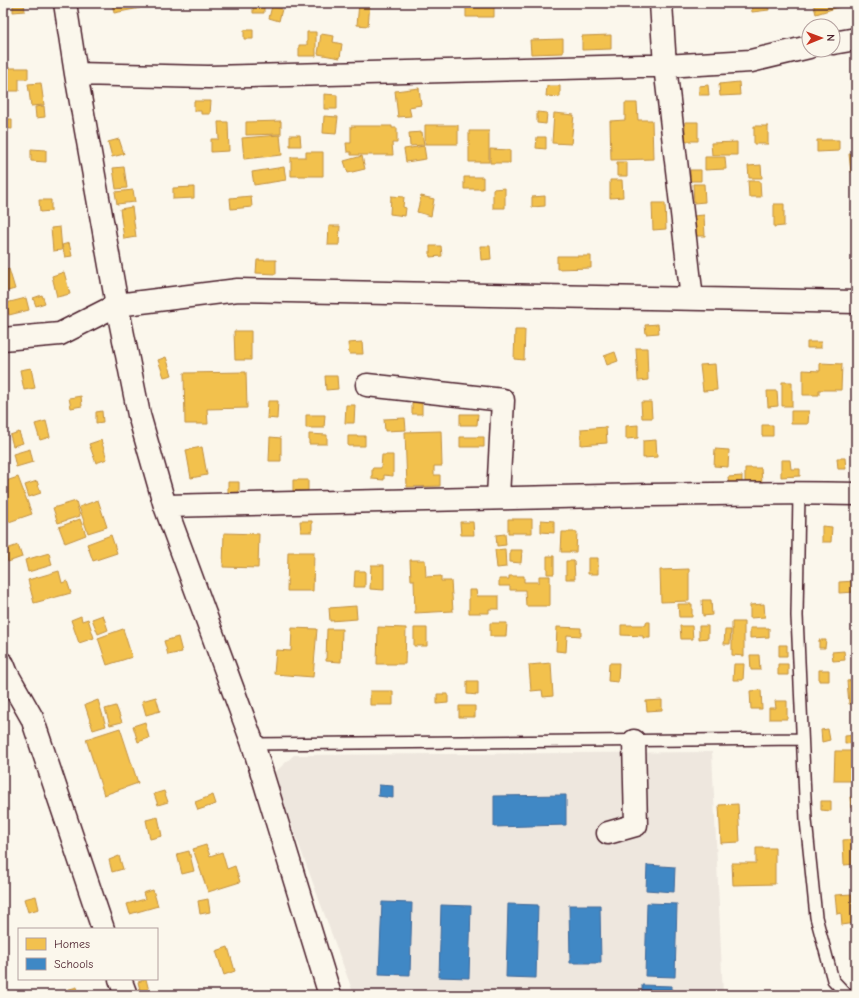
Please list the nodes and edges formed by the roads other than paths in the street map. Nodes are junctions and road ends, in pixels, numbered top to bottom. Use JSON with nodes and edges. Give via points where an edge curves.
{"nodes":[{"id":1,"x":65,"y":3,"type":"edge"},
{"id":2,"x":661,"y":3,"type":"edge"},
{"id":3,"x":856,"y":39,"type":"edge"},
{"id":4,"x":841,"y":42,"type":"edge"},
{"id":5,"x":801,"y":49,"type":"edge"},
{"id":6,"x":665,"y":66,"type":"junction"},
{"id":7,"x":76,"y":74,"type":"junction"},
{"id":8,"x":692,"y":299,"type":"junction"},
{"id":9,"x":856,"y":302,"type":"edge"},
{"id":10,"x":117,"y":305,"type":"junction"},
{"id":11,"x":3,"y":339,"type":"edge"},
{"id":12,"x":367,"y":384,"type":"dead end"},
{"id":13,"x":799,"y":493,"type":"junction"},
{"id":14,"x":856,"y":494,"type":"edge"},
{"id":15,"x":498,"y":498,"type":"junction"},
{"id":16,"x":165,"y":506,"type":"junction"},
{"id":17,"x":4,"y":671,"type":"edge"},
{"id":18,"x":802,"y":739,"type":"junction"},
{"id":19,"x":634,"y":741,"type":"junction"},
{"id":20,"x":253,"y":744,"type":"junction"},
{"id":21,"x":608,"y":833,"type":"dead end"},
{"id":22,"x":103,"y":928,"type":"edge"},
{"id":23,"x":120,"y":980,"type":"edge"},
{"id":24,"x":126,"y":995,"type":"edge"},
{"id":25,"x":330,"y":995,"type":"edge"},
{"id":26,"x":847,"y":995,"type":"edge"}],
"edges":[{"from":1,"to":7,"type":"street"},
{"from":2,"to":6,"type":"street"},
{"from":3,"to":4,"type":"street"},
{"from":5,"to":6,"type":"street","via":[[750,61]]},
{"from":6,"to":7,"type":"street","via":[[208,77]]},
{"from":6,"to":8,"type":"street"},
{"from":7,"to":10,"type":"street"},
{"from":8,"to":9,"type":"street"},
{"from":8,"to":10,"type":"street","via":[[238,290]]},
{"from":10,"to":11,"type":"street","via":[[60,334]]},
{"from":10,"to":16,"type":"street","via":[[139,415]]},
{"from":12,"to":15,"type":"street","via":[[503,400]]},
{"from":13,"to":14,"type":"street"},
{"from":13,"to":15,"type":"street"},
{"from":13,"to":18,"type":"lane","via":[[797,616]]},
{"from":15,"to":16,"type":"street"},
{"from":16,"to":20,"type":"street"},
{"from":17,"to":22,"type":"street","via":[[32,718]]},
{"from":18,"to":19,"type":"lane"},
{"from":18,"to":26,"type":"lane","via":[[806,820],[816,917],[833,980]]},
{"from":19,"to":20,"type":"lane"},
{"from":19,"to":21,"type":"street","via":[[636,825]]},
{"from":20,"to":25,"type":"street"},
{"from":23,"to":24,"type":"street"}]}
